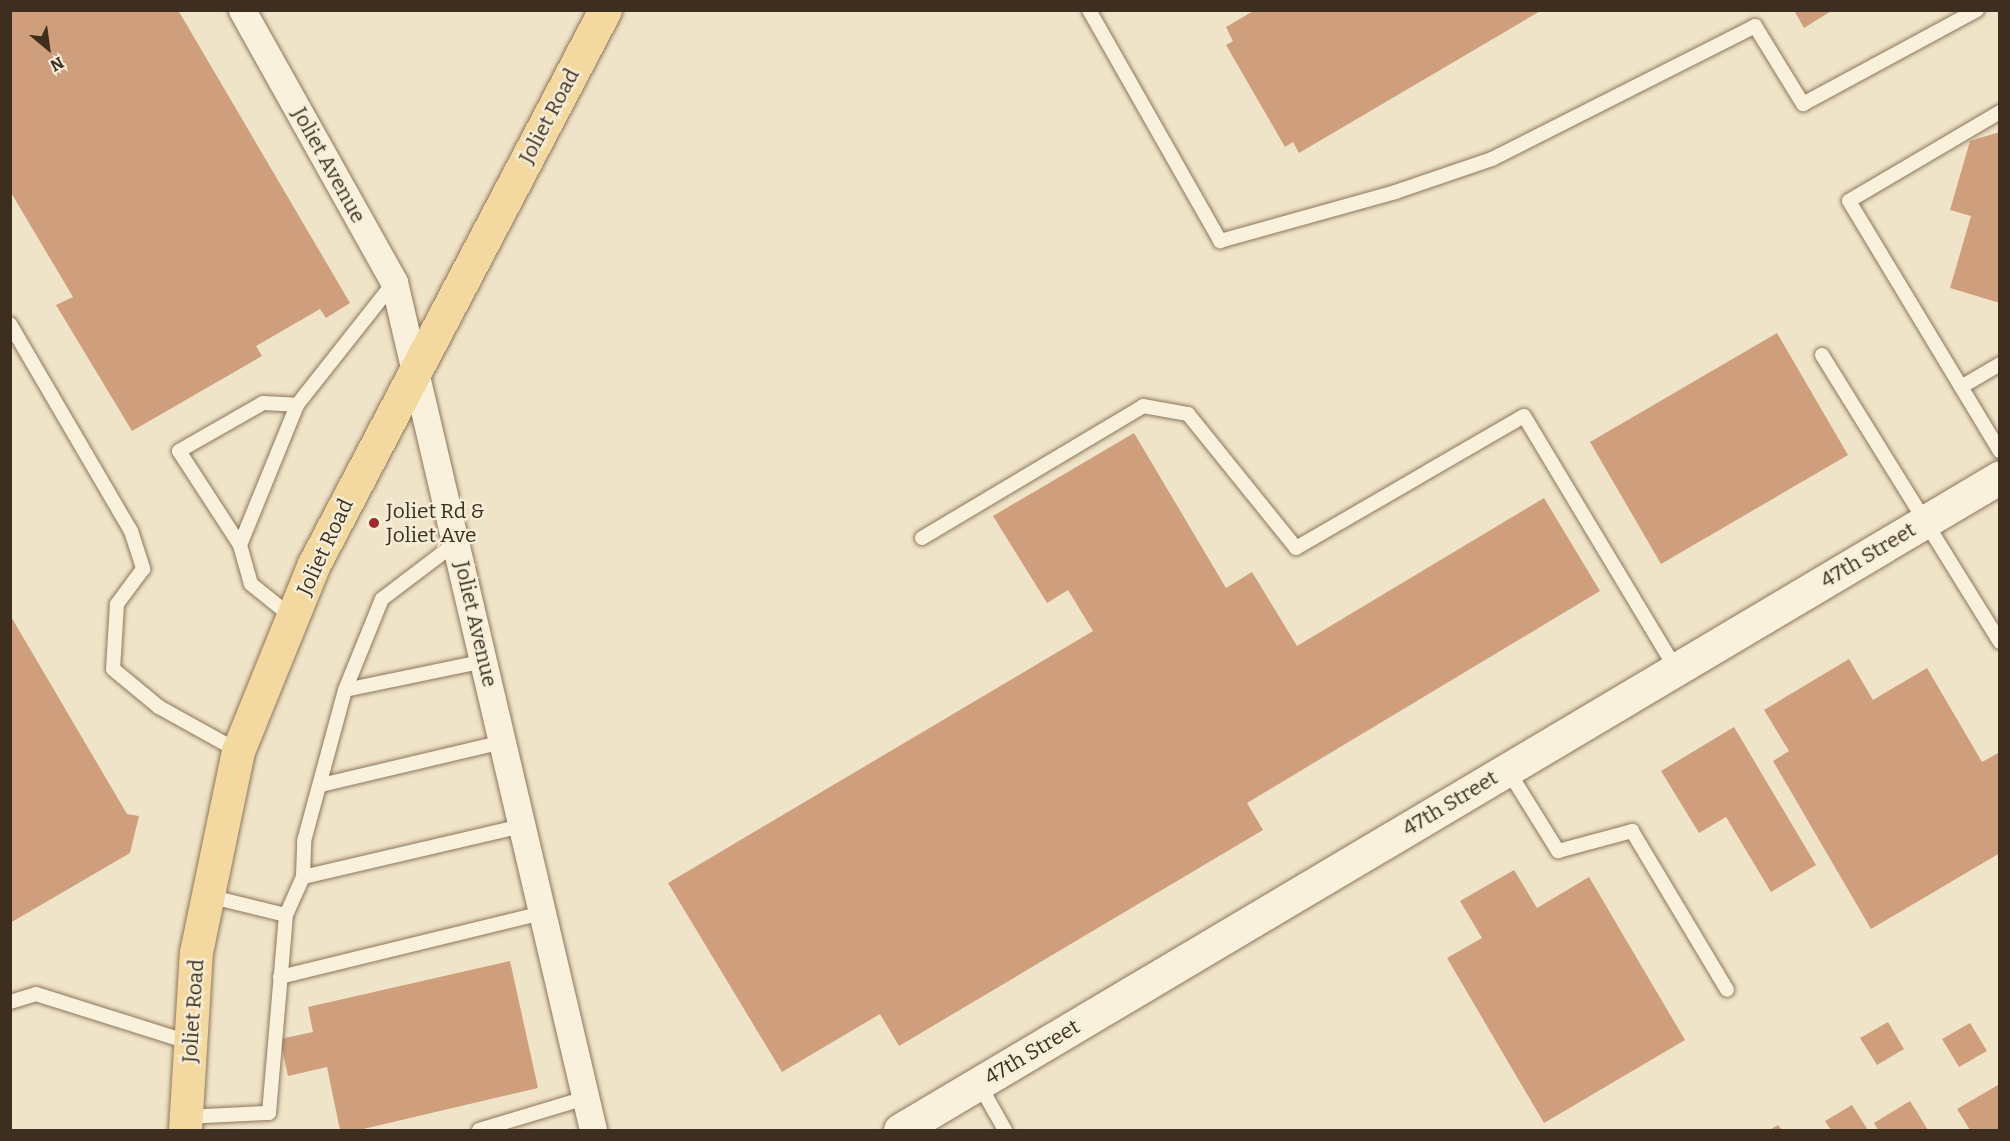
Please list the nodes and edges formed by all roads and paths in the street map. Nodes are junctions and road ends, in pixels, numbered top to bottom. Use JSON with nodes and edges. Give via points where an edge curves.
{"nodes":[{"id":1,"x":242,"y":10,"type":"edge"},
{"id":2,"x":605,"y":10,"type":"edge"},
{"id":3,"x":1089,"y":10,"type":"edge"},
{"id":4,"x":1970,"y":12,"type":"edge"},
{"id":5,"x":2000,"y":112,"type":"edge"},
{"id":6,"x":394,"y":282,"type":"junction"},
{"id":7,"x":10,"y":324,"type":"edge"},
{"id":8,"x":1822,"y":355,"type":"dead end"},
{"id":9,"x":417,"y":364,"type":"junction"},
{"id":10,"x":2000,"y":364,"type":"edge"},
{"id":11,"x":1961,"y":387,"type":"junction"},
{"id":12,"x":297,"y":405,"type":"junction"},
{"id":13,"x":2000,"y":451,"type":"edge"},
{"id":14,"x":2000,"y":477,"type":"edge"},
{"id":15,"x":1924,"y":522,"type":"junction"},
{"id":16,"x":922,"y":538,"type":"dead end"},
{"id":17,"x":457,"y":542,"type":"junction"},
{"id":18,"x":240,"y":544,"type":"junction"},
{"id":19,"x":292,"y":617,"type":"junction"},
{"id":20,"x":2000,"y":642,"type":"edge"},
{"id":21,"x":484,"y":661,"type":"junction"},
{"id":22,"x":1676,"y":669,"type":"junction"},
{"id":23,"x":345,"y":690,"type":"junction"},
{"id":24,"x":503,"y":742,"type":"junction"},
{"id":25,"x":238,"y":751,"type":"junction"},
{"id":26,"x":1507,"y":769,"type":"junction"},
{"id":27,"x":321,"y":785,"type":"junction"},
{"id":28,"x":523,"y":826,"type":"junction"},
{"id":29,"x":303,"y":877,"type":"junction"},
{"id":30,"x":208,"y":896,"type":"junction"},
{"id":31,"x":543,"y":914,"type":"junction"},
{"id":32,"x":286,"y":915,"type":"junction"},
{"id":33,"x":280,"y":977,"type":"junction"},
{"id":34,"x":1727,"y":990,"type":"dead end"},
{"id":35,"x":10,"y":1002,"type":"edge"},
{"id":36,"x":191,"y":1043,"type":"junction"},
{"id":37,"x":979,"y":1084,"type":"junction"},
{"id":38,"x":586,"y":1098,"type":"junction"},
{"id":39,"x":185,"y":1124,"type":"edge"},
{"id":40,"x":479,"y":1131,"type":"edge"},
{"id":41,"x":593,"y":1131,"type":"edge"},
{"id":42,"x":900,"y":1131,"type":"edge"},
{"id":43,"x":1005,"y":1131,"type":"edge"}],
"edges":[{"from":1,"to":6,"type":"street","name":"Joliet Avenue"},
{"from":2,"to":9,"type":"main road","name":"Joliet Road"},
{"from":3,"to":4,"type":"lane","via":[[1220,241],[1395,192],[1492,159],[1755,26],[1803,104]]},
{"from":5,"to":11,"type":"lane","via":[[1849,201]]},
{"from":6,"to":9,"type":"street","name":"Joliet Avenue"},
{"from":6,"to":12,"type":"lane"},
{"from":7,"to":25,"type":"lane","via":[[131,531],[140,560],[142,569],[117,604],[113,669],[159,707]]},
{"from":8,"to":15,"type":"lane"},
{"from":9,"to":17,"type":"street","name":"Joliet Avenue"},
{"from":9,"to":19,"type":"main road","name":"Joliet Road","via":[[314,564]]},
{"from":10,"to":11,"type":"lane"},
{"from":11,"to":13,"type":"lane"},
{"from":12,"to":18,"type":"lane"},
{"from":12,"to":18,"type":"lane","via":[[263,403],[179,451]]},
{"from":14,"to":15,"type":"main road","name":"47th Street"},
{"from":15,"to":20,"type":"lane"},
{"from":15,"to":22,"type":"main road","name":"47th Street"},
{"from":16,"to":22,"type":"lane","via":[[1143,406],[1188,414],[1296,548],[1524,416]]},
{"from":17,"to":21,"type":"street","name":"Joliet Avenue"},
{"from":17,"to":23,"type":"lane","via":[[382,599]]},
{"from":18,"to":19,"type":"lane","via":[[251,584]]},
{"from":19,"to":25,"type":"main road","name":"Joliet Road"},
{"from":21,"to":23,"type":"lane"},
{"from":21,"to":24,"type":"street","name":"Joliet Avenue"},
{"from":22,"to":26,"type":"main road","name":"47th Street"},
{"from":23,"to":27,"type":"lane"},
{"from":24,"to":27,"type":"lane"},
{"from":24,"to":28,"type":"street","name":"Joliet Avenue"},
{"from":25,"to":30,"type":"main road","name":"Joliet Road"},
{"from":26,"to":34,"type":"lane","via":[[1558,851],[1632,831]]},
{"from":26,"to":37,"type":"main road","name":"47th Street"},
{"from":27,"to":29,"type":"lane","via":[[304,841]]},
{"from":28,"to":29,"type":"lane"},
{"from":28,"to":31,"type":"street","name":"Joliet Avenue"},
{"from":29,"to":32,"type":"lane"},
{"from":30,"to":32,"type":"lane"},
{"from":30,"to":36,"type":"main road","name":"Joliet Road","via":[[196,951]]},
{"from":31,"to":33,"type":"lane"},
{"from":31,"to":38,"type":"street","name":"Joliet Avenue"},
{"from":32,"to":33,"type":"lane"},
{"from":33,"to":39,"type":"lane","via":[[269,1113]]},
{"from":35,"to":36,"type":"lane","via":[[36,994]]},
{"from":36,"to":39,"type":"main road","name":"Joliet Road"},
{"from":37,"to":42,"type":"main road","name":"47th Street"},
{"from":37,"to":43,"type":"lane"},
{"from":38,"to":40,"type":"lane"},
{"from":38,"to":41,"type":"street","name":"Joliet Avenue"}]}
